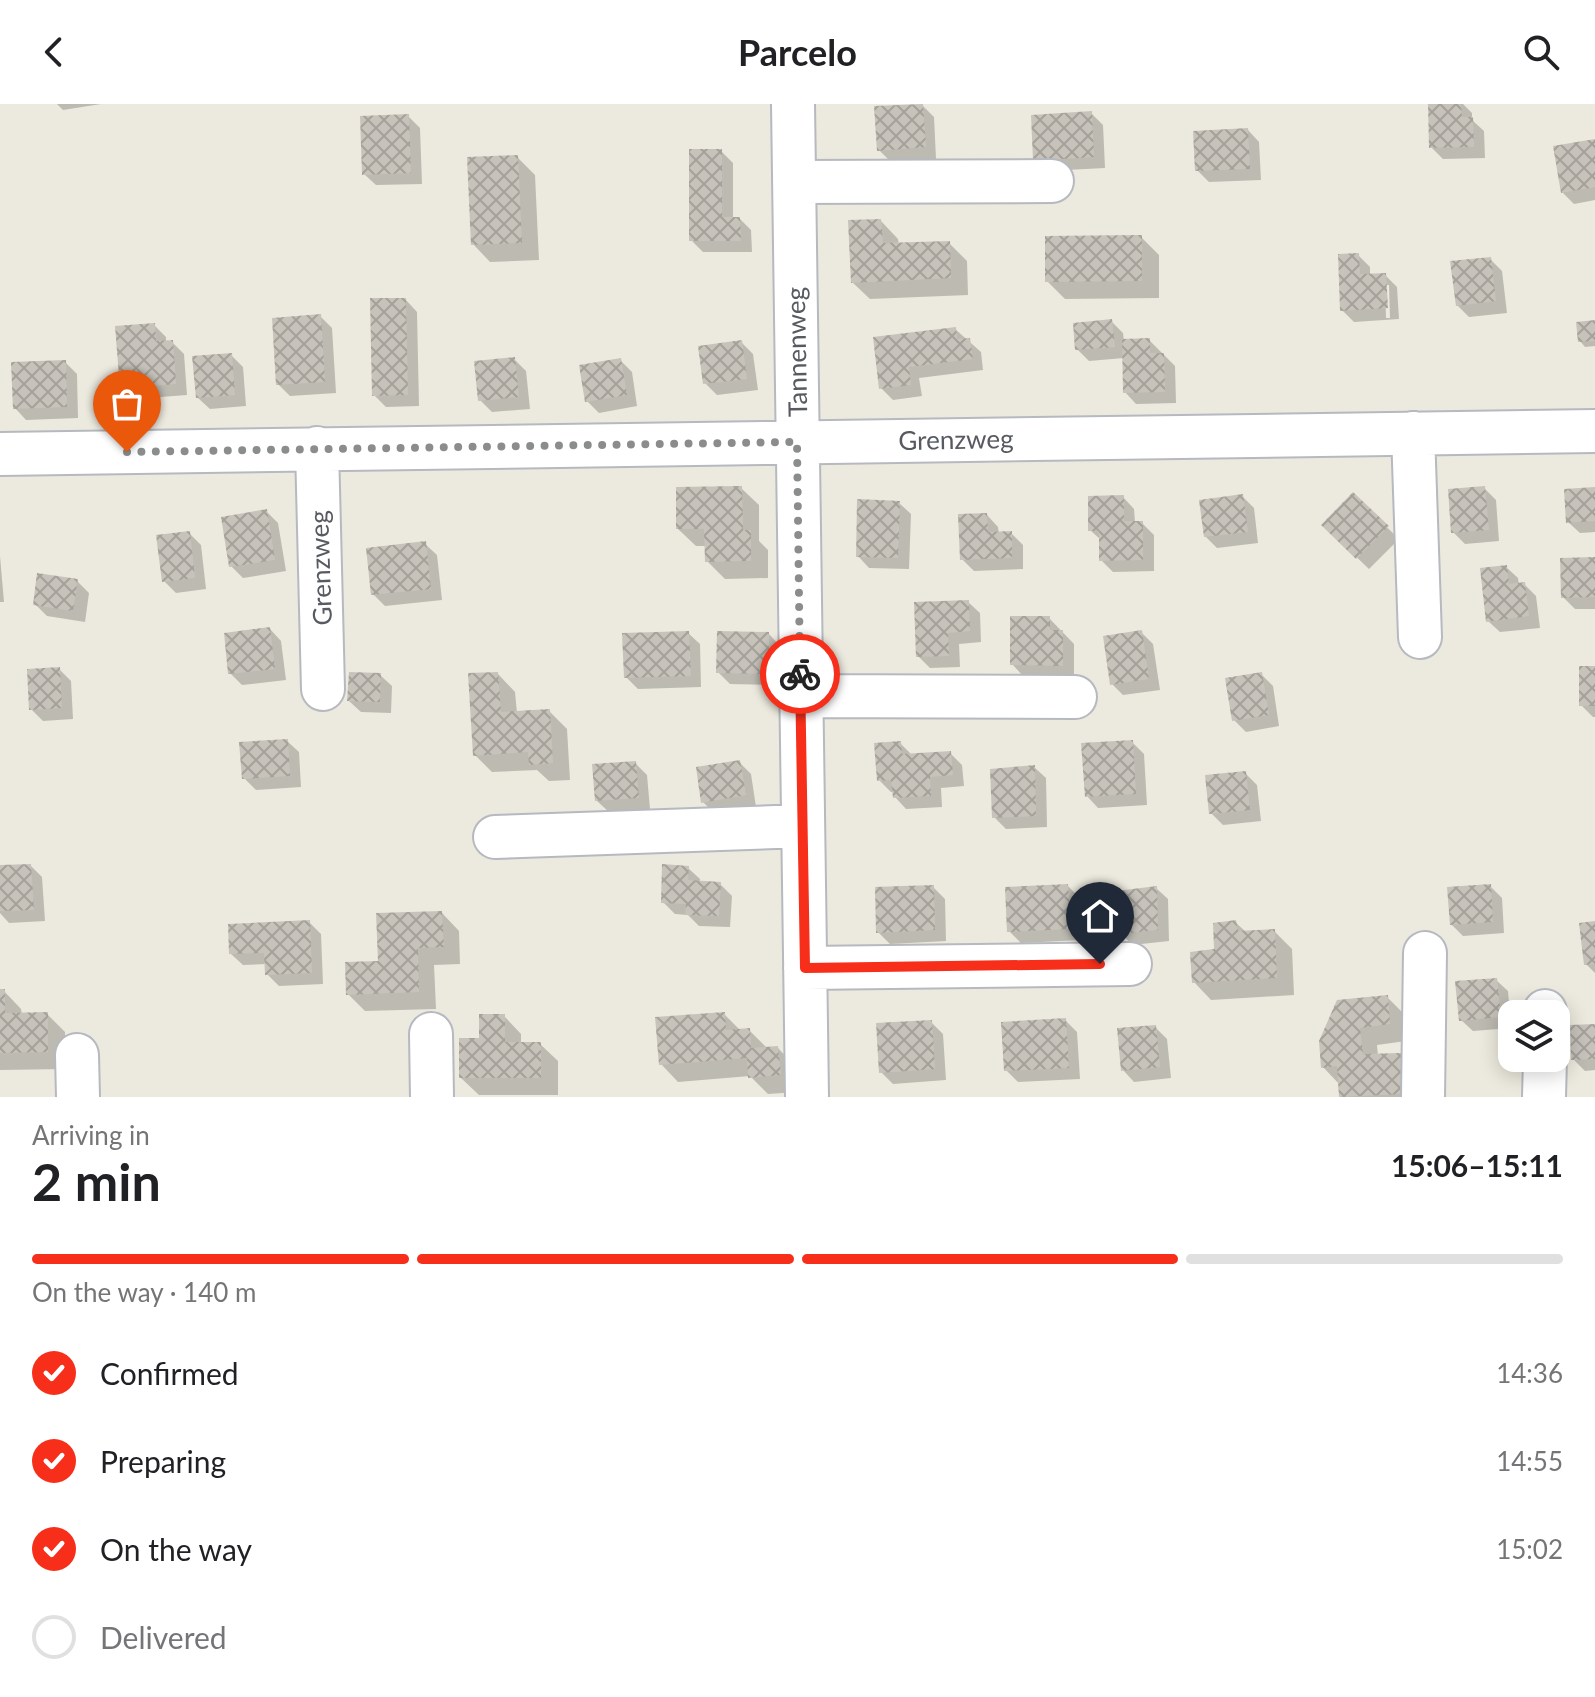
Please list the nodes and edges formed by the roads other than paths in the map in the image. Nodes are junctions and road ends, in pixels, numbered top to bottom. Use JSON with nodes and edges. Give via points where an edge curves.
{"nodes":[{"id":1,"x":793,"y":104,"type":"edge"},
{"id":2,"x":1052,"y":181,"type":"dead end"},
{"id":3,"x":794,"y":182,"type":"junction"},
{"id":4,"x":1595,"y":431,"type":"edge"},
{"id":5,"x":1413,"y":433,"type":"junction"},
{"id":6,"x":797,"y":442,"type":"junction"},
{"id":7,"x":317,"y":448,"type":"junction"},
{"id":8,"x":0,"y":454,"type":"edge"},
{"id":9,"x":1420,"y":637,"type":"dead end"},
{"id":10,"x":323,"y":689,"type":"dead end"},
{"id":11,"x":801,"y":696,"type":"junction"},
{"id":12,"x":1075,"y":697,"type":"dead end"},
{"id":13,"x":803,"y":826,"type":"junction"},
{"id":14,"x":495,"y":837,"type":"dead end"},
{"id":15,"x":1425,"y":953,"type":"dead end"},
{"id":16,"x":1130,"y":964,"type":"dead end"},
{"id":17,"x":805,"y":968,"type":"junction"},
{"id":18,"x":431,"y":1034,"type":"dead end"},
{"id":19,"x":77,"y":1055,"type":"dead end"},
{"id":20,"x":1545,"y":1072,"type":"edge"},
{"id":21,"x":78,"y":1097,"type":"edge"},
{"id":22,"x":432,"y":1097,"type":"edge"},
{"id":23,"x":807,"y":1097,"type":"edge"},
{"id":24,"x":1423,"y":1097,"type":"edge"},
{"id":25,"x":1544,"y":1097,"type":"edge"}],
"edges":[{"from":1,"to":3,"type":"street","name":"Tannenweg"},
{"from":2,"to":3,"type":"street"},
{"from":3,"to":6,"type":"street","name":"Tannenweg"},
{"from":4,"to":5,"type":"street","name":"Grenzweg"},
{"from":5,"to":6,"type":"street","name":"Grenzweg"},
{"from":5,"to":9,"type":"street"},
{"from":6,"to":7,"type":"street","name":"Grenzweg"},
{"from":6,"to":11,"type":"street","name":"Tannenweg"},
{"from":7,"to":8,"type":"street","name":"Grenzweg"},
{"from":7,"to":10,"type":"street","name":"Grenzweg"},
{"from":11,"to":12,"type":"street"},
{"from":11,"to":13,"type":"street","name":"Tannenweg"},
{"from":13,"to":14,"type":"street"},
{"from":13,"to":17,"type":"street","name":"Tannenweg"},
{"from":15,"to":24,"type":"street"},
{"from":16,"to":17,"type":"street"},
{"from":17,"to":23,"type":"street","name":"Tannenweg"},
{"from":18,"to":22,"type":"street"},
{"from":19,"to":21,"type":"street"},
{"from":20,"to":25,"type":"street"}]}
